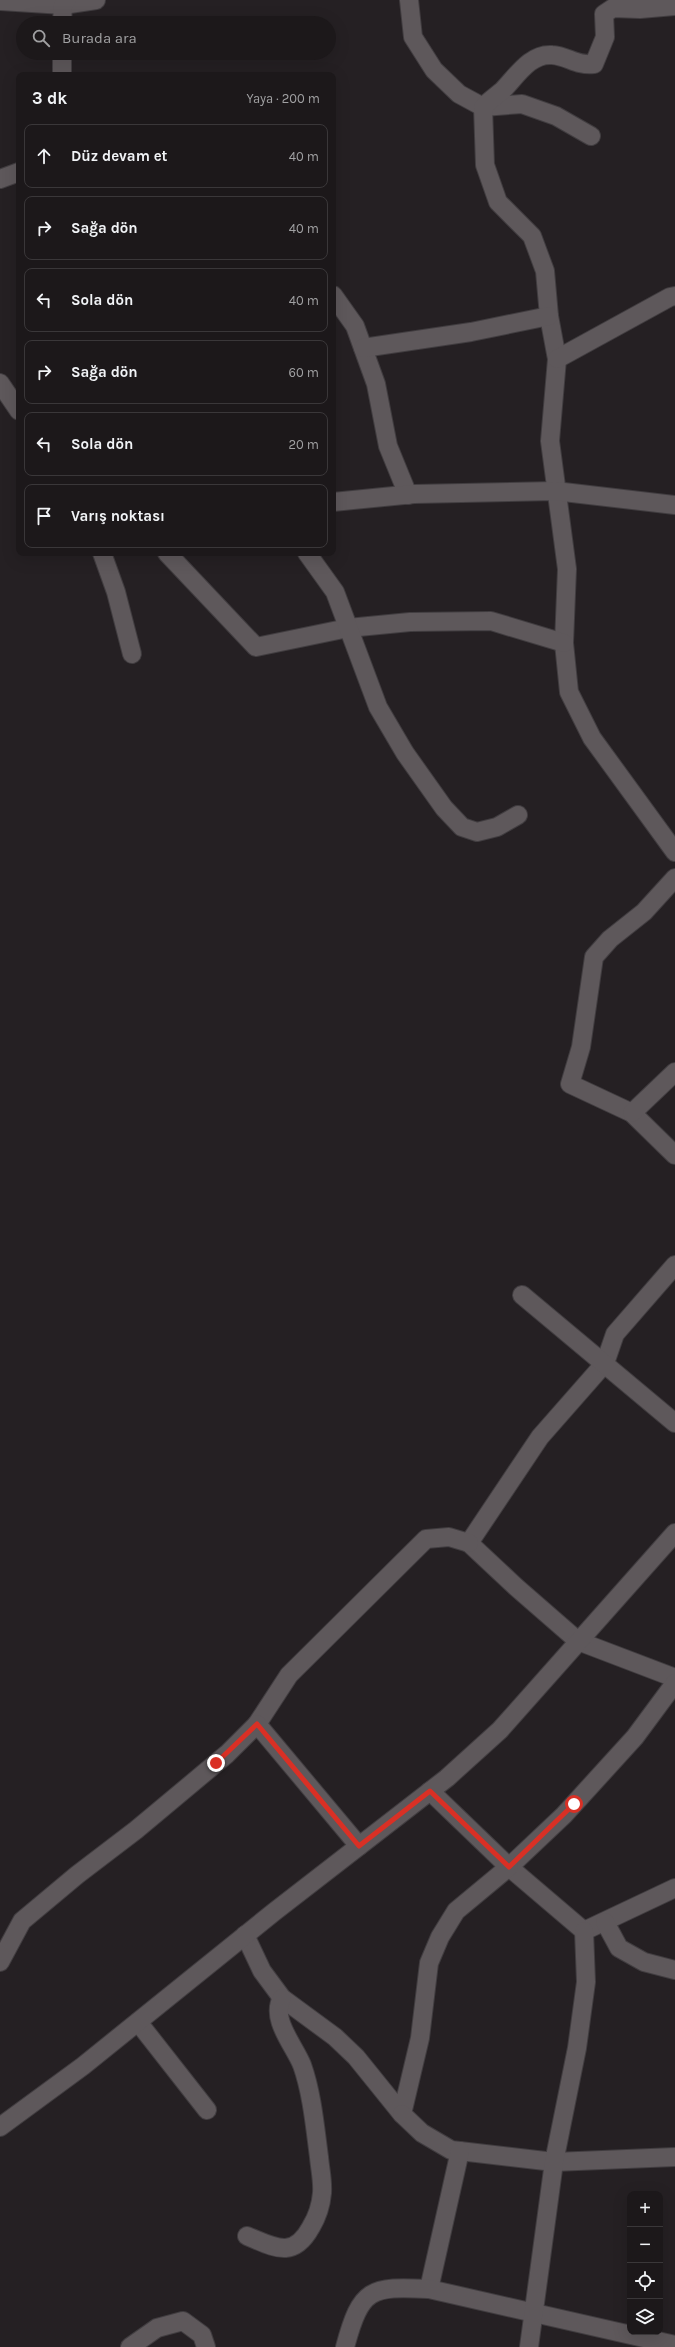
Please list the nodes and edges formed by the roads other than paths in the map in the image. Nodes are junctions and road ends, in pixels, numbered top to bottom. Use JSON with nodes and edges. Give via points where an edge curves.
{"nodes":[{"id":1,"x":96,"y":0,"type":"edge"},
{"id":2,"x":409,"y":0,"type":"edge"},
{"id":3,"x":3,"y":1,"type":"edge"},
{"id":4,"x":65,"y":2,"type":"edge"},
{"id":5,"x":675,"y":6,"type":"edge"},
{"id":6,"x":63,"y":16,"type":"edge"},
{"id":7,"x":62,"y":60,"type":"edge"},
{"id":8,"x":62,"y":72,"type":"edge"},
{"id":9,"x":483,"y":107,"type":"junction"},
{"id":10,"x":592,"y":136,"type":"dead end"},
{"id":11,"x":16,"y":173,"type":"edge"},
{"id":12,"x":0,"y":180,"type":"edge"},
{"id":13,"x":675,"y":296,"type":"edge"},
{"id":14,"x":336,"y":299,"type":"edge"},
{"id":15,"x":549,"y":316,"type":"junction"},
{"id":16,"x":363,"y":348,"type":"junction"},
{"id":17,"x":557,"y":359,"type":"junction"},
{"id":18,"x":0,"y":383,"type":"edge"},
{"id":19,"x":16,"y":407,"type":"edge"},
{"id":20,"x":555,"y":491,"type":"junction"},
{"id":21,"x":408,"y":495,"type":"junction"},
{"id":22,"x":336,"y":502,"type":"edge"},
{"id":23,"x":675,"y":505,"type":"edge"},
{"id":24,"x":103,"y":556,"type":"edge"},
{"id":25,"x":170,"y":556,"type":"edge"},
{"id":26,"x":310,"y":556,"type":"edge"},
{"id":27,"x":348,"y":628,"type":"junction"},
{"id":28,"x":564,"y":643,"type":"junction"},
{"id":29,"x":132,"y":654,"type":"dead end"},
{"id":30,"x":518,"y":815,"type":"dead end"},
{"id":31,"x":675,"y":852,"type":"edge"},
{"id":32,"x":675,"y":878,"type":"edge"},
{"id":33,"x":675,"y":1072,"type":"edge"},
{"id":34,"x":632,"y":1113,"type":"junction"},
{"id":35,"x":675,"y":1155,"type":"edge"},
{"id":36,"x":675,"y":1265,"type":"edge"},
{"id":37,"x":522,"y":1295,"type":"dead end"},
{"id":38,"x":605,"y":1363,"type":"junction"},
{"id":39,"x":675,"y":1424,"type":"edge"},
{"id":40,"x":675,"y":1533,"type":"edge"},
{"id":41,"x":469,"y":1543,"type":"junction"},
{"id":42,"x":578,"y":1641,"type":"junction"},
{"id":43,"x":675,"y":1678,"type":"edge"},
{"id":44,"x":675,"y":1683,"type":"edge"},
{"id":45,"x":257,"y":1724,"type":"junction"},
{"id":46,"x":430,"y":1791,"type":"junction"},
{"id":47,"x":359,"y":1846,"type":"junction"},
{"id":48,"x":509,"y":1867,"type":"junction"},
{"id":49,"x":675,"y":1888,"type":"edge"},
{"id":50,"x":605,"y":1922,"type":"junction"},
{"id":51,"x":584,"y":1931,"type":"junction"},
{"id":52,"x":245,"y":1935,"type":"junction"},
{"id":53,"x":0,"y":1962,"type":"edge"},
{"id":54,"x":675,"y":1970,"type":"edge"},
{"id":55,"x":282,"y":1998,"type":"junction"},
{"id":56,"x":138,"y":2022,"type":"junction"},
{"id":57,"x":207,"y":2110,"type":"dead end"},
{"id":58,"x":402,"y":2114,"type":"junction"},
{"id":59,"x":0,"y":2127,"type":"edge"},
{"id":60,"x":460,"y":2151,"type":"junction"},
{"id":61,"x":675,"y":2157,"type":"edge"},
{"id":62,"x":554,"y":2162,"type":"junction"},
{"id":63,"x":247,"y":2236,"type":"dead end"},
{"id":64,"x":429,"y":2289,"type":"junction"},
{"id":65,"x":533,"y":2314,"type":"junction"},
{"id":66,"x":675,"y":2345,"type":"edge"},
{"id":67,"x":130,"y":2347,"type":"edge"},
{"id":68,"x":206,"y":2347,"type":"edge"},
{"id":69,"x":345,"y":2347,"type":"edge"},
{"id":70,"x":529,"y":2347,"type":"edge"}],
"edges":[{"from":1,"to":4,"type":"street"},
{"from":2,"to":9,"type":"street","via":[[413,37],[434,70],[459,94]]},
{"from":3,"to":4,"type":"street"},
{"from":4,"to":6,"type":"street"},
{"from":5,"to":9,"type":"street","via":[[640,10],[613,8],[604,14],[605,37],[594,64],[584,65],[557,55],[544,55],[526,65]]},
{"from":7,"to":8,"type":"street"},
{"from":9,"to":10,"type":"street","via":[[522,104],[556,116]]},
{"from":9,"to":15,"type":"street","via":[[485,165],[498,202],[532,236],[545,271]]},
{"from":11,"to":12,"type":"street"},
{"from":13,"to":17,"type":"street"},
{"from":14,"to":16,"type":"street","via":[[355,326]]},
{"from":15,"to":16,"type":"street","via":[[471,332]]},
{"from":15,"to":17,"type":"street"},
{"from":16,"to":21,"type":"street","via":[[376,384],[388,446]]},
{"from":17,"to":20,"type":"street","via":[[550,441]]},
{"from":18,"to":19,"type":"street"},
{"from":20,"to":21,"type":"street"},
{"from":20,"to":23,"type":"street"},
{"from":20,"to":28,"type":"street","via":[[567,569]]},
{"from":21,"to":22,"type":"street"},
{"from":24,"to":29,"type":"street","via":[[116,592]]},
{"from":25,"to":27,"type":"street","via":[[256,646]]},
{"from":26,"to":27,"type":"street","via":[[335,592]]},
{"from":27,"to":28,"type":"street","via":[[410,622],[491,621]]},
{"from":27,"to":30,"type":"street","via":[[378,707],[405,754],[444,808],[462,827],[477,832],[497,826]]},
{"from":28,"to":31,"type":"street","via":[[569,692],[592,738]]},
{"from":32,"to":34,"type":"street","via":[[644,912],[610,939],[594,957],[581,1046],[570,1084]]},
{"from":33,"to":34,"type":"street"},
{"from":34,"to":35,"type":"street"},
{"from":36,"to":38,"type":"street","via":[[615,1334]]},
{"from":37,"to":38,"type":"street"},
{"from":38,"to":39,"type":"street"},
{"from":38,"to":41,"type":"street","via":[[540,1437]]},
{"from":40,"to":42,"type":"street"},
{"from":41,"to":42,"type":"street"},
{"from":41,"to":45,"type":"street","via":[[449,1537],[426,1539],[289,1675]]},
{"from":42,"to":43,"type":"street"},
{"from":42,"to":46,"type":"street","via":[[500,1730]]},
{"from":44,"to":48,"type":"street","via":[[635,1737],[564,1815]]},
{"from":45,"to":47,"type":"street"},
{"from":45,"to":53,"type":"street","via":[[185,1790],[22,1921]]},
{"from":46,"to":47,"type":"street"},
{"from":46,"to":48,"type":"street"},
{"from":47,"to":52,"type":"street"},
{"from":48,"to":51,"type":"street"},
{"from":48,"to":58,"type":"street","via":[[456,1911],[440,1937],[429,1963],[420,2038]]},
{"from":49,"to":50,"type":"street"},
{"from":50,"to":51,"type":"street"},
{"from":50,"to":54,"type":"street","via":[[618,1948],[644,1962]]},
{"from":51,"to":62,"type":"street","via":[[586,1982],[577,2048]]},
{"from":52,"to":55,"type":"street","via":[[262,1971]]},
{"from":52,"to":56,"type":"street"},
{"from":55,"to":58,"type":"street","via":[[351,2052]]},
{"from":55,"to":63,"type":"street","via":[[279,2018],[302,2065],[314,2122],[322,2192],[313,2223],[305,2237],[296,2245],[278,2249]]},
{"from":56,"to":57,"type":"street"},
{"from":56,"to":59,"type":"street"},
{"from":58,"to":60,"type":"street","via":[[422,2133],[452,2150]]},
{"from":60,"to":62,"type":"street"},
{"from":60,"to":64,"type":"street"},
{"from":61,"to":62,"type":"street"},
{"from":62,"to":65,"type":"street"},
{"from":64,"to":65,"type":"street"},
{"from":64,"to":69,"type":"street","via":[[392,2287],[378,2290],[365,2297],[351,2326]]},
{"from":65,"to":66,"type":"street"},
{"from":65,"to":70,"type":"street"},
{"from":67,"to":68,"type":"street","via":[[157,2328],[183,2321],[202,2335]]}]}
